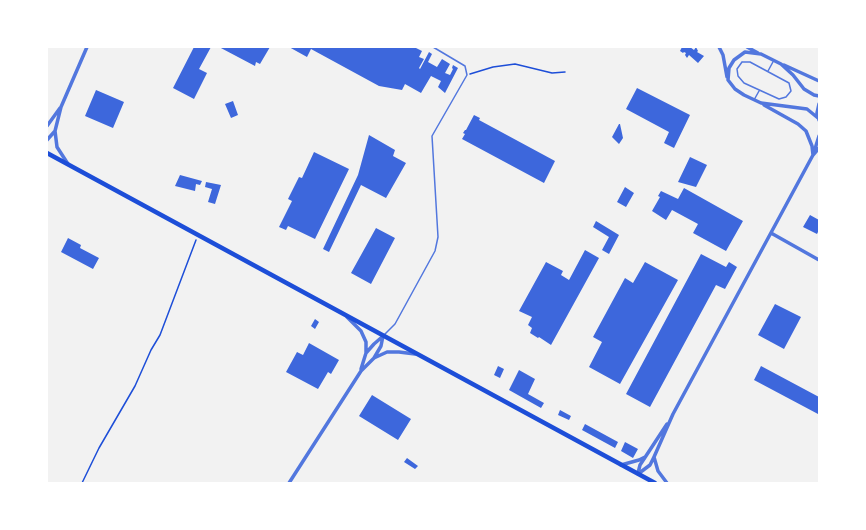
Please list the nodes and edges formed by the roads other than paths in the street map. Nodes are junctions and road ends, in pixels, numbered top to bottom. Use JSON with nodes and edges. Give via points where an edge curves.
{"nodes":[{"id":1,"x":87,"y":47,"type":"edge"},
{"id":2,"x":433,"y":47,"type":"edge"},
{"id":3,"x":719,"y":47,"type":"edge"},
{"id":4,"x":747,"y":47,"type":"edge"},
{"id":5,"x":761,"y":54,"type":"junction"},
{"id":6,"x":774,"y":60,"type":"junction"},
{"id":7,"x":781,"y":64,"type":"junction"},
{"id":8,"x":768,"y":71,"type":"junction"},
{"id":9,"x":728,"y":80,"type":"junction"},
{"id":10,"x":819,"y":82,"type":"edge"},
{"id":11,"x":759,"y":91,"type":"junction"},
{"id":12,"x":819,"y":96,"type":"edge"},
{"id":13,"x":754,"y":100,"type":"junction"},
{"id":14,"x":761,"y":103,"type":"junction"},
{"id":15,"x":819,"y":104,"type":"edge"},
{"id":16,"x":61,"y":107,"type":"junction"},
{"id":17,"x":818,"y":119,"type":"edge"},
{"id":18,"x":47,"y":126,"type":"edge"},
{"id":19,"x":55,"y":131,"type":"junction"},
{"id":20,"x":819,"y":136,"type":"edge"},
{"id":21,"x":47,"y":140,"type":"edge"},
{"id":22,"x":819,"y":148,"type":"edge"},
{"id":23,"x":47,"y":153,"type":"edge"},
{"id":24,"x":813,"y":155,"type":"junction"},
{"id":25,"x":68,"y":165,"type":"junction"},
{"id":26,"x":771,"y":233,"type":"junction"},
{"id":27,"x":819,"y":260,"type":"edge"},
{"id":28,"x":343,"y":313,"type":"junction"},
{"id":29,"x":383,"y":336,"type":"junction"},
{"id":30,"x":366,"y":353,"type":"junction"},
{"id":31,"x":416,"y":354,"type":"junction"},
{"id":32,"x":374,"y":358,"type":"junction"},
{"id":33,"x":361,"y":370,"type":"junction"},
{"id":34,"x":673,"y":414,"type":"junction"},
{"id":35,"x":646,"y":456,"type":"junction"},
{"id":36,"x":654,"y":457,"type":"junction"},
{"id":37,"x":621,"y":465,"type":"junction"},
{"id":38,"x":638,"y":474,"type":"junction"},
{"id":39,"x":289,"y":483,"type":"edge"},
{"id":40,"x":655,"y":483,"type":"edge"},
{"id":41,"x":667,"y":483,"type":"edge"}],
"edges":[{"from":1,"to":16,"type":"street"},
{"from":2,"to":29,"type":"lane","via":[[465,66],[467,75],[432,136],[438,237],[434,251],[395,324]]},
{"from":3,"to":9,"type":"street"},
{"from":4,"to":5,"type":"street"},
{"from":5,"to":6,"type":"street"},
{"from":5,"to":9,"type":"street","via":[[744,52],[729,68]]},
{"from":6,"to":7,"type":"street"},
{"from":6,"to":8,"type":"lane"},
{"from":7,"to":10,"type":"street"},
{"from":7,"to":12,"type":"street","via":[[804,89]]},
{"from":8,"to":11,"type":"lane","via":[[789,83],[790,90],[786,97],[779,99]]},
{"from":8,"to":11,"type":"lane","via":[[750,62],[742,62],[737,69],[738,76],[744,83]]},
{"from":9,"to":13,"type":"street","via":[[735,89]]},
{"from":11,"to":13,"type":"lane"},
{"from":13,"to":14,"type":"street"},
{"from":14,"to":17,"type":"street","via":[[806,109]]},
{"from":14,"to":24,"type":"street","via":[[798,124],[806,132]]},
{"from":15,"to":17,"type":"street"},
{"from":16,"to":18,"type":"street"},
{"from":16,"to":19,"type":"street"},
{"from":19,"to":21,"type":"street"},
{"from":19,"to":25,"type":"street","via":[[57,147]]},
{"from":20,"to":24,"type":"street"},
{"from":22,"to":24,"type":"street"},
{"from":23,"to":25,"type":"main road"},
{"from":24,"to":26,"type":"street"},
{"from":25,"to":28,"type":"main road"},
{"from":26,"to":27,"type":"street"},
{"from":26,"to":34,"type":"street"},
{"from":28,"to":29,"type":"main road"},
{"from":28,"to":30,"type":"street","via":[[361,332],[366,342]]},
{"from":29,"to":30,"type":"street"},
{"from":29,"to":31,"type":"main road"},
{"from":29,"to":32,"type":"street"},
{"from":30,"to":33,"type":"street"},
{"from":31,"to":32,"type":"street","via":[[387,352]]},
{"from":31,"to":37,"type":"main road"},
{"from":32,"to":33,"type":"street"},
{"from":33,"to":39,"type":"street"},
{"from":34,"to":35,"type":"street"},
{"from":34,"to":36,"type":"street"},
{"from":35,"to":37,"type":"street"},
{"from":35,"to":38,"type":"street"},
{"from":36,"to":38,"type":"street","via":[[650,465]]},
{"from":36,"to":41,"type":"street","via":[[658,471]]},
{"from":37,"to":38,"type":"main road"},
{"from":38,"to":40,"type":"main road"}]}
